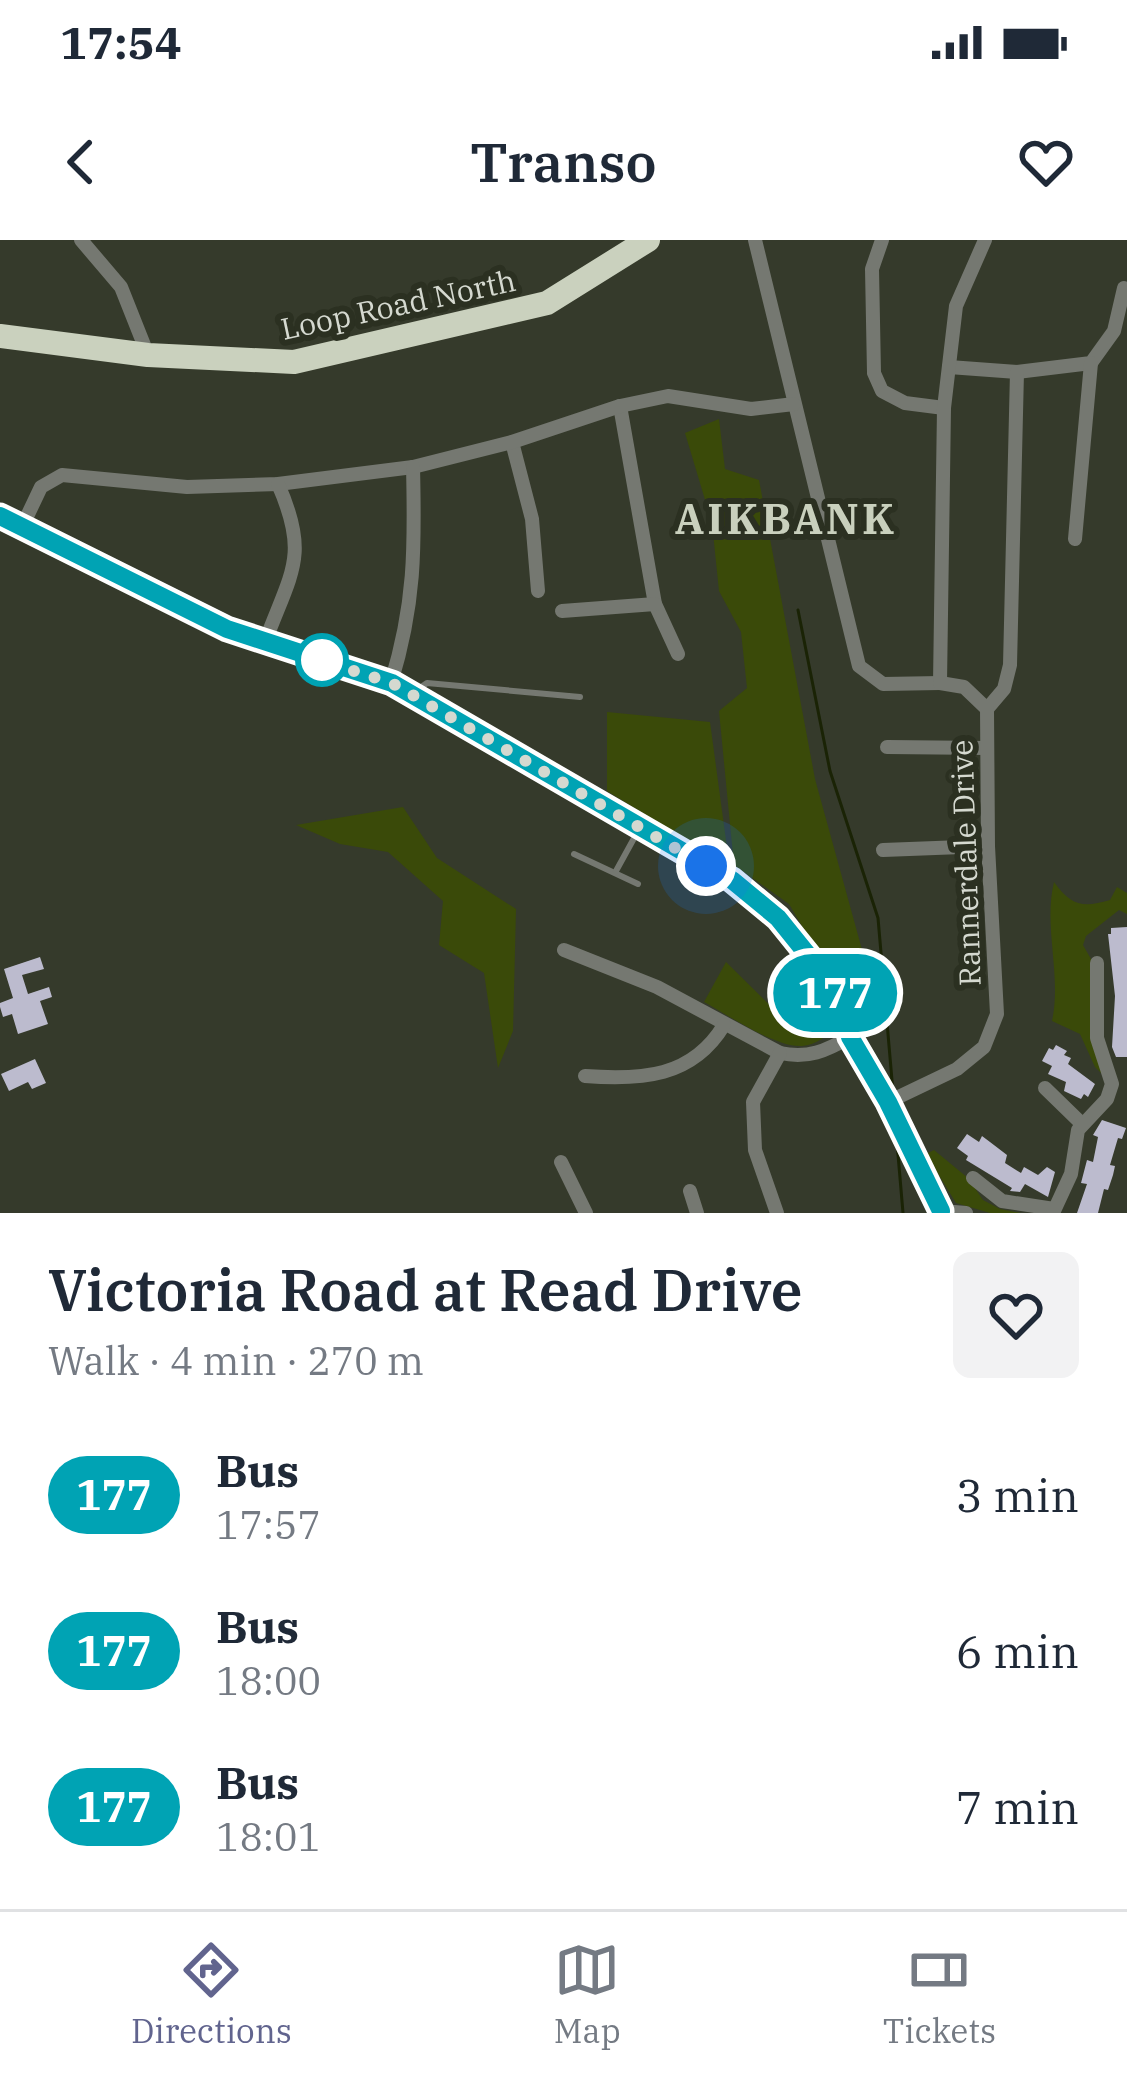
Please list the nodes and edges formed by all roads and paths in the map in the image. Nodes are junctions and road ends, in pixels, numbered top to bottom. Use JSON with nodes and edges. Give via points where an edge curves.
{"nodes":[{"id":1,"x":81,"y":240,"type":"edge"},
{"id":2,"x":648,"y":240,"type":"edge"},
{"id":3,"x":754,"y":240,"type":"edge"},
{"id":4,"x":882,"y":240,"type":"edge"},
{"id":5,"x":985,"y":240,"type":"edge"},
{"id":6,"x":1124,"y":288,"type":"dead end"},
{"id":7,"x":0,"y":336,"type":"edge"},
{"id":8,"x":148,"y":355,"type":"junction"},
{"id":9,"x":1091,"y":363,"type":"junction"},
{"id":10,"x":949,"y":367,"type":"junction"},
{"id":11,"x":1017,"y":372,"type":"junction"},
{"id":12,"x":794,"y":404,"type":"junction"},
{"id":13,"x":620,"y":406,"type":"junction"},
{"id":14,"x":944,"y":408,"type":"junction"},
{"id":15,"x":512,"y":442,"type":"junction"},
{"id":16,"x":413,"y":467,"type":"junction"},
{"id":17,"x":278,"y":484,"type":"junction"},
{"id":18,"x":0,"y":516,"type":"edge"},
{"id":19,"x":22,"y":527,"type":"junction"},
{"id":20,"x":1075,"y":539,"type":"dead end"},
{"id":21,"x":538,"y":591,"type":"dead end"},
{"id":22,"x":655,"y":604,"type":"junction"},
{"id":23,"x":562,"y":611,"type":"dead end"},
{"id":24,"x":265,"y":642,"type":"junction"},
{"id":25,"x":678,"y":654,"type":"dead end"},
{"id":26,"x":392,"y":683,"type":"junction"},
{"id":27,"x":940,"y":683,"type":"junction"},
{"id":28,"x":411,"y":694,"type":"junction"},
{"id":29,"x":580,"y":697,"type":"dead end"},
{"id":30,"x":987,"y":710,"type":"junction"},
{"id":31,"x":887,"y":747,"type":"dead end"},
{"id":32,"x":987,"y":748,"type":"junction"},
{"id":33,"x":640,"y":828,"type":"junction"},
{"id":34,"x":988,"y":846,"type":"junction"},
{"id":35,"x":883,"y":850,"type":"dead end"},
{"id":36,"x":574,"y":854,"type":"dead end"},
{"id":37,"x":616,"y":872,"type":"junction"},
{"id":38,"x":638,"y":884,"type":"dead end"},
{"id":39,"x":564,"y":950,"type":"dead end"},
{"id":40,"x":1097,"y":963,"type":"dead end"},
{"id":41,"x":890,"y":969,"type":"dead end"},
{"id":42,"x":836,"y":994,"type":"junction"},
{"id":43,"x":724,"y":1025,"type":"junction"},
{"id":44,"x":850,"y":1037,"type":"junction"},
{"id":45,"x":780,"y":1053,"type":"junction"},
{"id":46,"x":585,"y":1076,"type":"dead end"},
{"id":47,"x":1045,"y":1088,"type":"dead end"},
{"id":48,"x":1111,"y":1091,"type":"junction"},
{"id":49,"x":1127,"y":1096,"type":"edge"},
{"id":50,"x":888,"y":1102,"type":"junction"},
{"id":51,"x":1082,"y":1124,"type":"junction"},
{"id":52,"x":561,"y":1162,"type":"dead end"},
{"id":53,"x":973,"y":1178,"type":"dead end"},
{"id":54,"x":689,"y":1191,"type":"dead end"},
{"id":55,"x":1054,"y":1211,"type":"edge"},
{"id":56,"x":774,"y":1212,"type":"edge"},
{"id":57,"x":942,"y":1212,"type":"edge"},
{"id":58,"x":586,"y":1213,"type":"edge"},
{"id":59,"x":697,"y":1213,"type":"edge"},
{"id":60,"x":966,"y":1213,"type":"edge"}],
"edges":[{"from":1,"to":8,"type":"street","via":[[122,287]]},
{"from":2,"to":8,"type":"highway","name":"Loop Road North","via":[[547,303],[294,362]]},
{"from":3,"to":12,"type":"street"},
{"from":4,"to":14,"type":"street","via":[[872,269],[874,373],[882,391],[905,403]]},
{"from":5,"to":10,"type":"street","via":[[956,306]]},
{"from":6,"to":9,"type":"street","via":[[1114,332]]},
{"from":7,"to":8,"type":"highway","name":"Loop Road North"},
{"from":9,"to":11,"type":"street"},
{"from":9,"to":20,"type":"street"},
{"from":10,"to":11,"type":"street"},
{"from":10,"to":14,"type":"street"},
{"from":11,"to":30,"type":"street","via":[[1010,665]]},
{"from":12,"to":13,"type":"street","via":[[751,409],[668,396]]},
{"from":12,"to":27,"type":"street","via":[[859,666],[883,684]]},
{"from":13,"to":15,"type":"street"},
{"from":13,"to":22,"type":"street"},
{"from":14,"to":27,"type":"street"},
{"from":15,"to":16,"type":"street"},
{"from":15,"to":21,"type":"street","via":[[532,519]]},
{"from":16,"to":17,"type":"street"},
{"from":16,"to":26,"type":"street","via":[[415,569]]},
{"from":17,"to":19,"type":"street","via":[[187,487],[62,475],[41,487]]},
{"from":17,"to":24,"type":"street","via":[[295,523],[296,557]]},
{"from":18,"to":19,"type":"street"},
{"from":19,"to":24,"type":"street"},
{"from":22,"to":23,"type":"street"},
{"from":22,"to":25,"type":"street"},
{"from":24,"to":26,"type":"street"},
{"from":26,"to":28,"type":"street"},
{"from":27,"to":30,"type":"street","name":"Rannerdale Drive","via":[[964,687]]},
{"from":28,"to":29,"type":"lane","via":[[427,683]]},
{"from":28,"to":33,"type":"street"},
{"from":30,"to":32,"type":"street","name":"Rannerdale Drive"},
{"from":31,"to":32,"type":"street"},
{"from":32,"to":34,"type":"street","name":"Rannerdale Drive"},
{"from":33,"to":37,"type":"lane"},
{"from":33,"to":42,"type":"street","via":[[753,896],[801,943]]},
{"from":34,"to":35,"type":"street"},
{"from":34,"to":50,"type":"street","name":"Rannerdale Drive","via":[[998,1014],[984,1047],[958,1070]]},
{"from":36,"to":37,"type":"lane"},
{"from":37,"to":38,"type":"lane"},
{"from":39,"to":43,"type":"street"},
{"from":40,"to":48,"type":"street","via":[[1097,1038]]},
{"from":41,"to":42,"type":"lane"},
{"from":42,"to":44,"type":"street"},
{"from":43,"to":45,"type":"street"},
{"from":43,"to":46,"type":"street","via":[[684,1065],[633,1080]]},
{"from":44,"to":45,"type":"street","via":[[825,1052]]},
{"from":44,"to":50,"type":"street"},
{"from":45,"to":56,"type":"street","via":[[753,1102],[755,1150]]},
{"from":47,"to":51,"type":"street"},
{"from":48,"to":49,"type":"street"},
{"from":48,"to":51,"type":"street"},
{"from":50,"to":57,"type":"street"},
{"from":51,"to":55,"type":"street"},
{"from":52,"to":58,"type":"street"},
{"from":53,"to":55,"type":"street","via":[[1002,1201]]},
{"from":54,"to":59,"type":"street"},
{"from":57,"to":60,"type":"street"}]}
